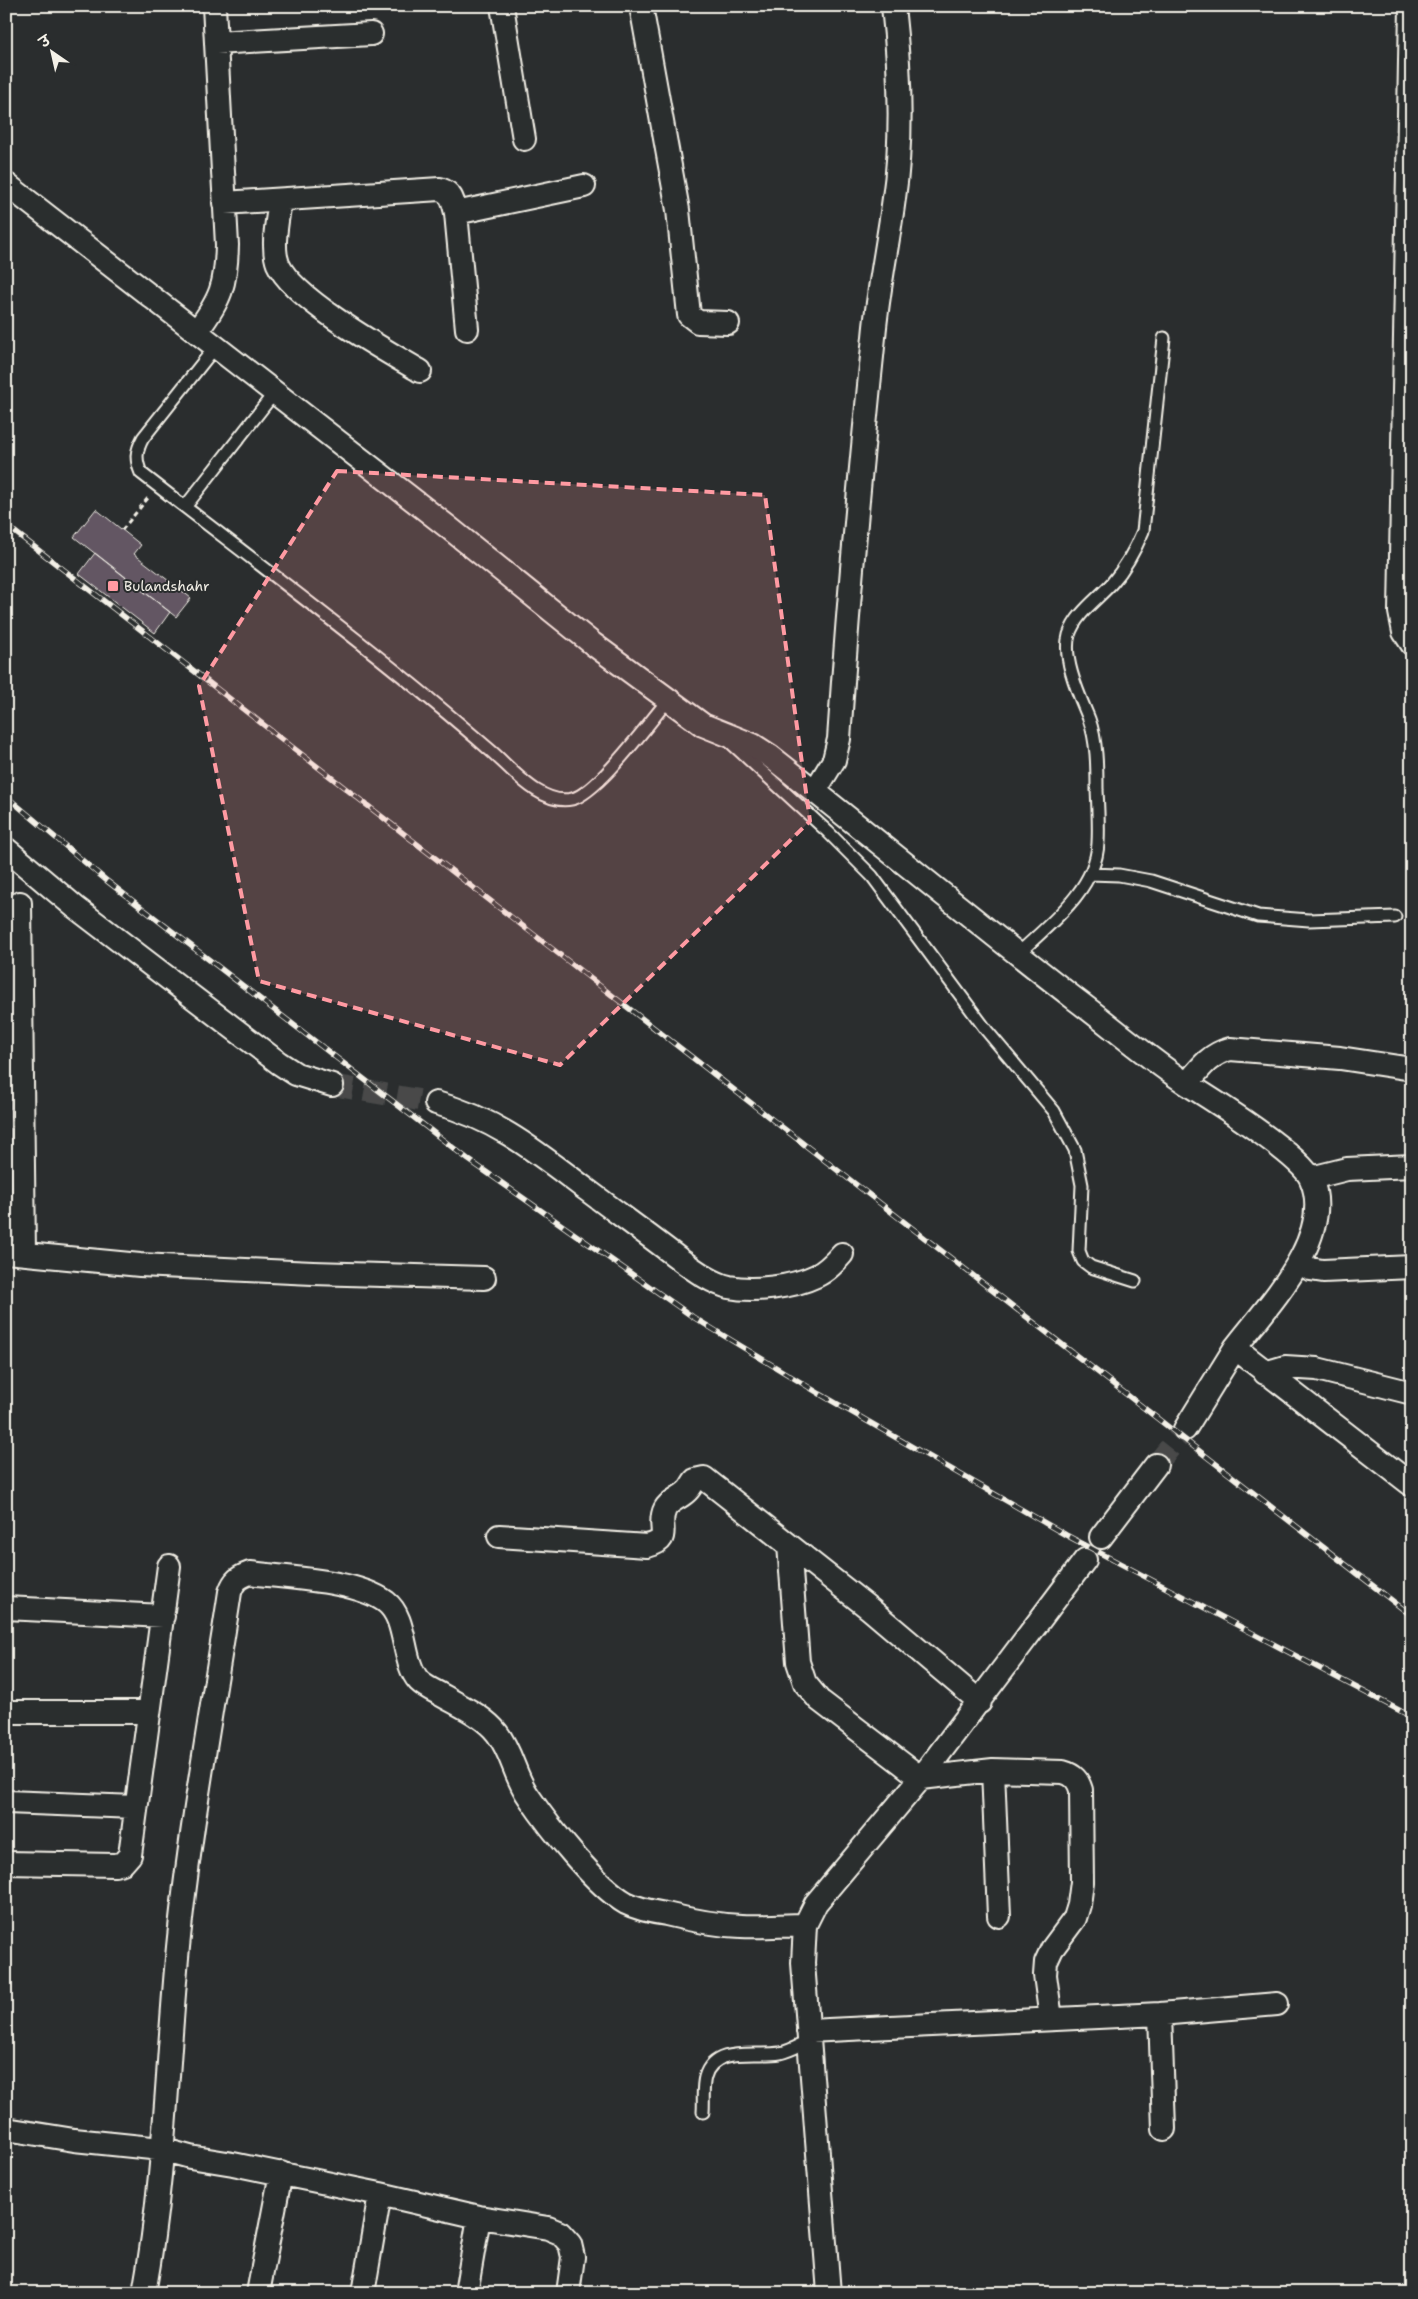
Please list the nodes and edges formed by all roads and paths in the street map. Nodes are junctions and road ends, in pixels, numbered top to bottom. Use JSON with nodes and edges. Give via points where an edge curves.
{"nodes":[{"id":1,"x":214,"y":6,"type":"edge"},
{"id":2,"x":502,"y":6,"type":"edge"},
{"id":3,"x":641,"y":6,"type":"edge"},
{"id":4,"x":893,"y":6,"type":"edge"},
{"id":5,"x":1411,"y":6,"type":"edge"},
{"id":6,"x":371,"y":34,"type":"dead end"},
{"id":7,"x":216,"y":43,"type":"junction"},
{"id":8,"x":524,"y":139,"type":"dead end"},
{"id":9,"x":6,"y":184,"type":"edge"},
{"id":10,"x":584,"y":186,"type":"dead end"},
{"id":11,"x":280,"y":200,"type":"junction"},
{"id":12,"x":224,"y":203,"type":"junction"},
{"id":13,"x":456,"y":213,"type":"junction"},
{"id":14,"x":728,"y":323,"type":"dead end"},
{"id":15,"x":467,"y":329,"type":"dead end"},
{"id":16,"x":197,"y":331,"type":"junction"},
{"id":17,"x":1164,"y":338,"type":"dead end"},
{"id":18,"x":216,"y":346,"type":"junction"},
{"id":19,"x":420,"y":371,"type":"dead end"},
{"id":20,"x":275,"y":392,"type":"junction"},
{"id":21,"x":185,"y":507,"type":"junction"},
{"id":22,"x":140,"y":508,"type":"dead end"},
{"id":23,"x":122,"y":530,"type":"dead end"},
{"id":24,"x":1412,"y":644,"type":"edge"},
{"id":25,"x":669,"y":699,"type":"junction"},
{"id":26,"x":719,"y":733,"type":"junction"},
{"id":27,"x":815,"y":791,"type":"junction"},
{"id":28,"x":6,"y":849,"type":"edge"},
{"id":29,"x":1090,"y":874,"type":"junction"},
{"id":30,"x":20,"y":903,"type":"dead end"},
{"id":31,"x":1395,"y":917,"type":"dead end"},
{"id":32,"x":1018,"y":954,"type":"junction"},
{"id":33,"x":14,"y":1042,"type":"edge"},
{"id":34,"x":1412,"y":1069,"type":"edge"},
{"id":35,"x":1187,"y":1084,"type":"junction"},
{"id":36,"x":332,"y":1085,"type":"tunnel mouth"},
{"id":37,"x":436,"y":1103,"type":"tunnel mouth"},
{"id":38,"x":15,"y":1147,"type":"edge"},
{"id":39,"x":1412,"y":1166,"type":"edge"},
{"id":40,"x":1310,"y":1178,"type":"junction"},
{"id":41,"x":15,"y":1253,"type":"edge"},
{"id":42,"x":842,"y":1254,"type":"dead end"},
{"id":43,"x":1300,"y":1263,"type":"junction"},
{"id":44,"x":1412,"y":1268,"type":"edge"},
{"id":45,"x":484,"y":1278,"type":"dead end"},
{"id":46,"x":1135,"y":1281,"type":"dead end"},
{"id":47,"x":1249,"y":1360,"type":"junction"},
{"id":48,"x":1412,"y":1393,"type":"edge"},
{"id":49,"x":1185,"y":1429,"type":"tunnel mouth"},
{"id":50,"x":1156,"y":1465,"type":"tunnel mouth"},
{"id":51,"x":1412,"y":1486,"type":"edge"},
{"id":52,"x":499,"y":1536,"type":"dead end"},
{"id":53,"x":1102,"y":1537,"type":"dead end"},
{"id":54,"x":790,"y":1545,"type":"junction"},
{"id":55,"x":1084,"y":1560,"type":"dead end"},
{"id":56,"x":169,"y":1566,"type":"dead end"},
{"id":57,"x":6,"y":1608,"type":"edge"},
{"id":58,"x":163,"y":1616,"type":"junction"},
{"id":59,"x":980,"y":1702,"type":"junction"},
{"id":60,"x":6,"y":1712,"type":"edge"},
{"id":61,"x":149,"y":1712,"type":"junction"},
{"id":62,"x":993,"y":1770,"type":"junction"},
{"id":63,"x":921,"y":1778,"type":"junction"},
{"id":64,"x":6,"y":1802,"type":"edge"},
{"id":65,"x":136,"y":1807,"type":"junction"},
{"id":66,"x":6,"y":1863,"type":"edge"},
{"id":67,"x":999,"y":1916,"type":"dead end"},
{"id":68,"x":805,"y":1925,"type":"junction"},
{"id":69,"x":1277,"y":2004,"type":"dead end"},
{"id":70,"x":1160,"y":2014,"type":"junction"},
{"id":71,"x":1051,"y":2019,"type":"junction"},
{"id":72,"x":808,"y":2036,"type":"junction"},
{"id":73,"x":703,"y":2112,"type":"dead end"},
{"id":74,"x":6,"y":2129,"type":"edge"},
{"id":75,"x":1164,"y":2129,"type":"dead end"},
{"id":76,"x":161,"y":2149,"type":"junction"},
{"id":77,"x":281,"y":2173,"type":"junction"},
{"id":78,"x":380,"y":2194,"type":"junction"},
{"id":79,"x":479,"y":2216,"type":"junction"},
{"id":80,"x":144,"y":2293,"type":"edge"},
{"id":81,"x":258,"y":2293,"type":"edge"},
{"id":82,"x":363,"y":2293,"type":"edge"},
{"id":83,"x":466,"y":2293,"type":"edge"},
{"id":84,"x":568,"y":2293,"type":"edge"},
{"id":85,"x":829,"y":2293,"type":"edge"}],
"edges":[{"from":1,"to":7,"type":"street"},
{"from":2,"to":8,"type":"street"},
{"from":3,"to":14,"type":"street","via":[[678,210],[689,315],[698,322]]},
{"from":4,"to":27,"type":"street","via":[[899,115],[895,197],[874,335],[839,739],[834,760]]},
{"from":5,"to":24,"type":"street","via":[[1400,612],[1404,632]]},
{"from":6,"to":7,"type":"street"},
{"from":7,"to":12,"type":"street"},
{"from":9,"to":16,"type":"street"},
{"from":10,"to":13,"type":"street"},
{"from":11,"to":12,"type":"street"},
{"from":11,"to":13,"type":"street","via":[[440,189],[447,191],[452,198]]},
{"from":11,"to":19,"type":"street","via":[[276,248],[278,264],[288,278],[334,317]]},
{"from":12,"to":16,"type":"street","via":[[226,276],[216,306]]},
{"from":13,"to":15,"type":"street"},
{"from":16,"to":18,"type":"street"},
{"from":17,"to":29,"type":"lane","via":[[1143,531],[1131,558],[1112,583],[1086,608],[1069,635],[1068,660],[1093,729],[1097,768],[1098,845]]},
{"from":18,"to":20,"type":"street"},
{"from":18,"to":21,"type":"lane","via":[[136,450],[136,462],[141,473]]},
{"from":20,"to":21,"type":"lane"},
{"from":20,"to":25,"type":"street","via":[[594,644]]},
{"from":21,"to":25,"type":"lane","via":[[404,679],[536,790],[553,799],[573,799],[594,787]]},
{"from":22,"to":23,"type":"path"},
{"from":25,"to":26,"type":"street"},
{"from":26,"to":27,"type":"street","via":[[753,745]]},
{"from":26,"to":46,"type":"lane","via":[[872,876],[986,1031],[1054,1111],[1075,1150],[1082,1185],[1079,1251],[1083,1261],[1091,1267]]},
{"from":27,"to":32,"type":"street"},
{"from":28,"to":36,"type":"street","via":[[75,907],[279,1063],[296,1074]]},
{"from":29,"to":31,"type":"lane","via":[[1151,880],[1258,916],[1309,920]]},
{"from":29,"to":32,"type":"lane","via":[[1067,906]]},
{"from":30,"to":33,"type":"street"},
{"from":32,"to":35,"type":"street"},
{"from":33,"to":38,"type":"street"},
{"from":34,"to":35,"type":"street","via":[[1340,1058],[1230,1049],[1218,1052]]},
{"from":35,"to":40,"type":"street","via":[[1289,1155]]},
{"from":37,"to":42,"type":"street","via":[[463,1110],[525,1143],[682,1262],[728,1286],[752,1289],[782,1286],[816,1276]]},
{"from":38,"to":41,"type":"street"},
{"from":39,"to":40,"type":"street","via":[[1347,1169]]},
{"from":40,"to":43,"type":"street","via":[[1316,1201],[1314,1230]]},
{"from":41,"to":45,"type":"street","via":[[140,1265]]},
{"from":43,"to":44,"type":"street","via":[[1323,1271]]},
{"from":43,"to":47,"type":"street"},
{"from":47,"to":48,"type":"street","via":[[1285,1367],[1308,1367]]},
{"from":47,"to":49,"type":"street"},
{"from":47,"to":51,"type":"street"},
{"from":50,"to":53,"type":"street"},
{"from":52,"to":54,"type":"street","via":[[655,1544],[661,1539],[662,1518],[668,1505],[685,1494],[699,1478],[704,1478]]},
{"from":54,"to":59,"type":"street"},
{"from":54,"to":63,"type":"street","via":[[798,1662],[805,1683],[819,1700]]},
{"from":55,"to":59,"type":"street"},
{"from":56,"to":58,"type":"street"},
{"from":57,"to":58,"type":"street"},
{"from":58,"to":61,"type":"street"},
{"from":59,"to":63,"type":"street"},
{"from":60,"to":61,"type":"street"},
{"from":61,"to":65,"type":"street"},
{"from":62,"to":63,"type":"street"},
{"from":62,"to":67,"type":"street"},
{"from":62,"to":71,"type":"street","via":[[1072,1774],[1081,1790],[1082,1882],[1079,1905],[1075,1918],[1046,1962]]},
{"from":63,"to":68,"type":"street","via":[[816,1903]]},
{"from":64,"to":65,"type":"street"},
{"from":65,"to":66,"type":"street","via":[[130,1855],[123,1863]]},
{"from":68,"to":72,"type":"street","via":[[803,1963]]},
{"from":68,"to":76,"type":"street","via":[[741,1926],[648,1911],[627,1903],[606,1888],[579,1860],[528,1797],[498,1734],[484,1721],[420,1682],[411,1669],[399,1622],[388,1603],[371,1593],[341,1585],[250,1573],[240,1576],[230,1592],[198,1799],[178,1946]]},
{"from":69,"to":70,"type":"street"},
{"from":70,"to":71,"type":"street"},
{"from":70,"to":75,"type":"street"},
{"from":71,"to":72,"type":"street"},
{"from":72,"to":73,"type":"lane","via":[[781,2053],[733,2055],[718,2059],[709,2067],[704,2079]]},
{"from":72,"to":85,"type":"street"},
{"from":74,"to":76,"type":"street"},
{"from":76,"to":77,"type":"street"},
{"from":76,"to":80,"type":"street","via":[[157,2208]]},
{"from":77,"to":78,"type":"street"},
{"from":77,"to":81,"type":"street"},
{"from":78,"to":79,"type":"street"},
{"from":78,"to":82,"type":"street"},
{"from":79,"to":83,"type":"street"},
{"from":79,"to":84,"type":"street","via":[[560,2233],[570,2244],[573,2258]]}]}
